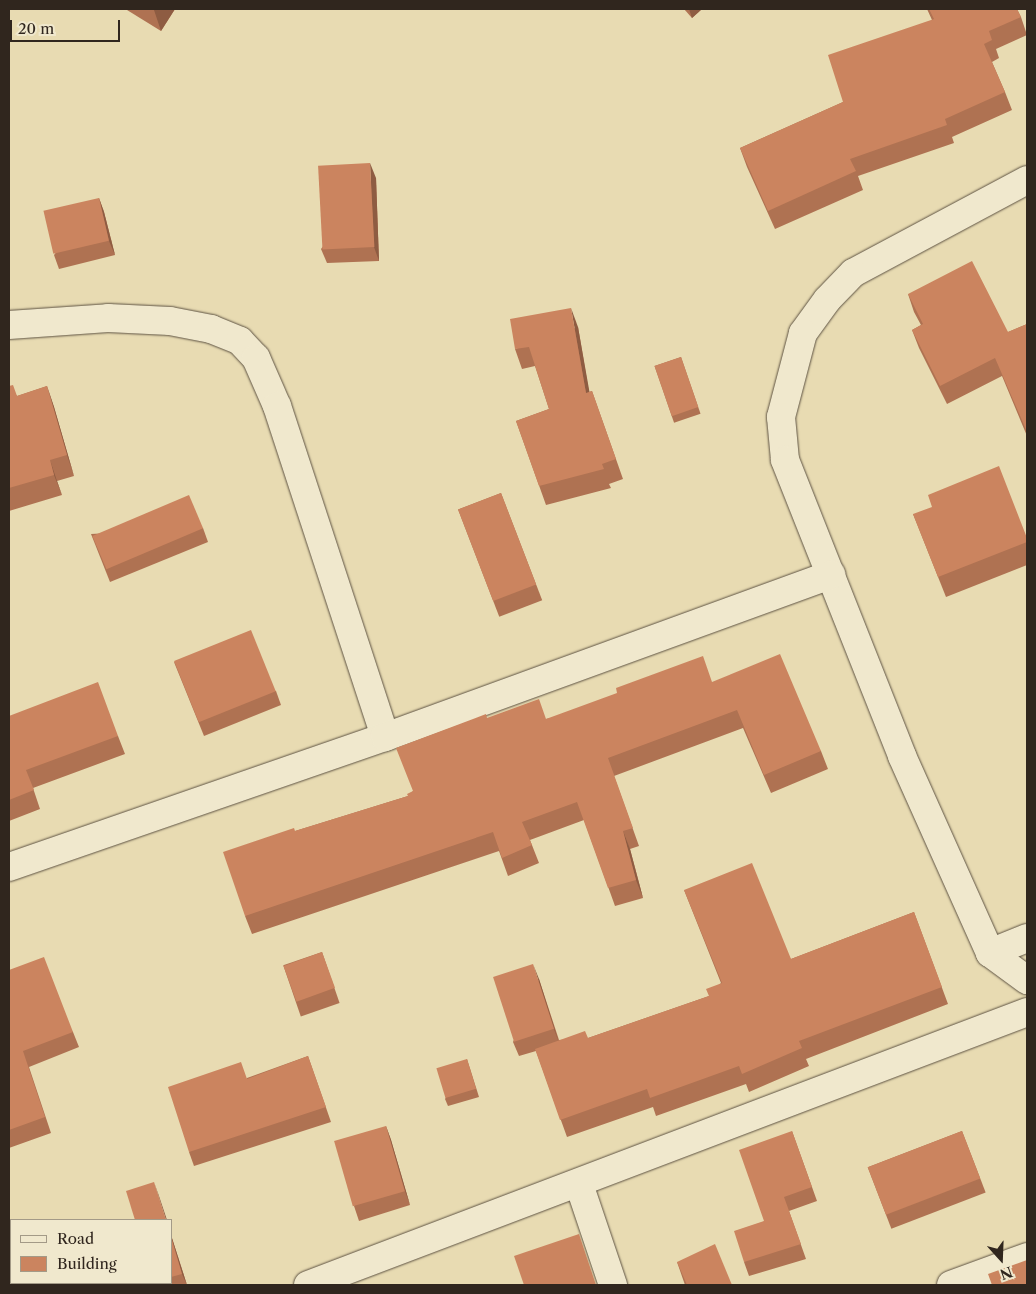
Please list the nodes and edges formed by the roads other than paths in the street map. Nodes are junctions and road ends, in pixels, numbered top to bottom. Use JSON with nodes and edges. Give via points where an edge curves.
{"nodes":[{"id":1,"x":1027,"y":180,"type":"edge"},
{"id":2,"x":9,"y":326,"type":"edge"},
{"id":3,"x":832,"y":575,"type":"junction"},
{"id":4,"x":385,"y":737,"type":"junction"},
{"id":5,"x":9,"y":867,"type":"edge"},
{"id":6,"x":1027,"y":938,"type":"edge"},
{"id":7,"x":990,"y":953,"type":"junction"},
{"id":8,"x":1027,"y":980,"type":"edge"},
{"id":9,"x":1027,"y":1012,"type":"edge"},
{"id":10,"x":579,"y":1184,"type":"junction"},
{"id":11,"x":1027,"y":1257,"type":"edge"},
{"id":12,"x":308,"y":1285,"type":"edge"},
{"id":13,"x":613,"y":1285,"type":"edge"},
{"id":14,"x":951,"y":1285,"type":"edge"}],
"edges":[{"from":1,"to":3,"type":"street","via":[[853,273],[827,300],[803,333],[781,417],[785,460]]},
{"from":2,"to":4,"type":"street","via":[[108,318],[170,321],[211,329],[240,342],[256,358],[277,406]]},
{"from":3,"to":4,"type":"street"},
{"from":3,"to":7,"type":"street","via":[[902,756]]},
{"from":4,"to":5,"type":"street"},
{"from":6,"to":7,"type":"street"},
{"from":7,"to":8,"type":"street"},
{"from":9,"to":10,"type":"street"},
{"from":10,"to":12,"type":"street"},
{"from":10,"to":13,"type":"street"},
{"from":11,"to":14,"type":"street"}]}
